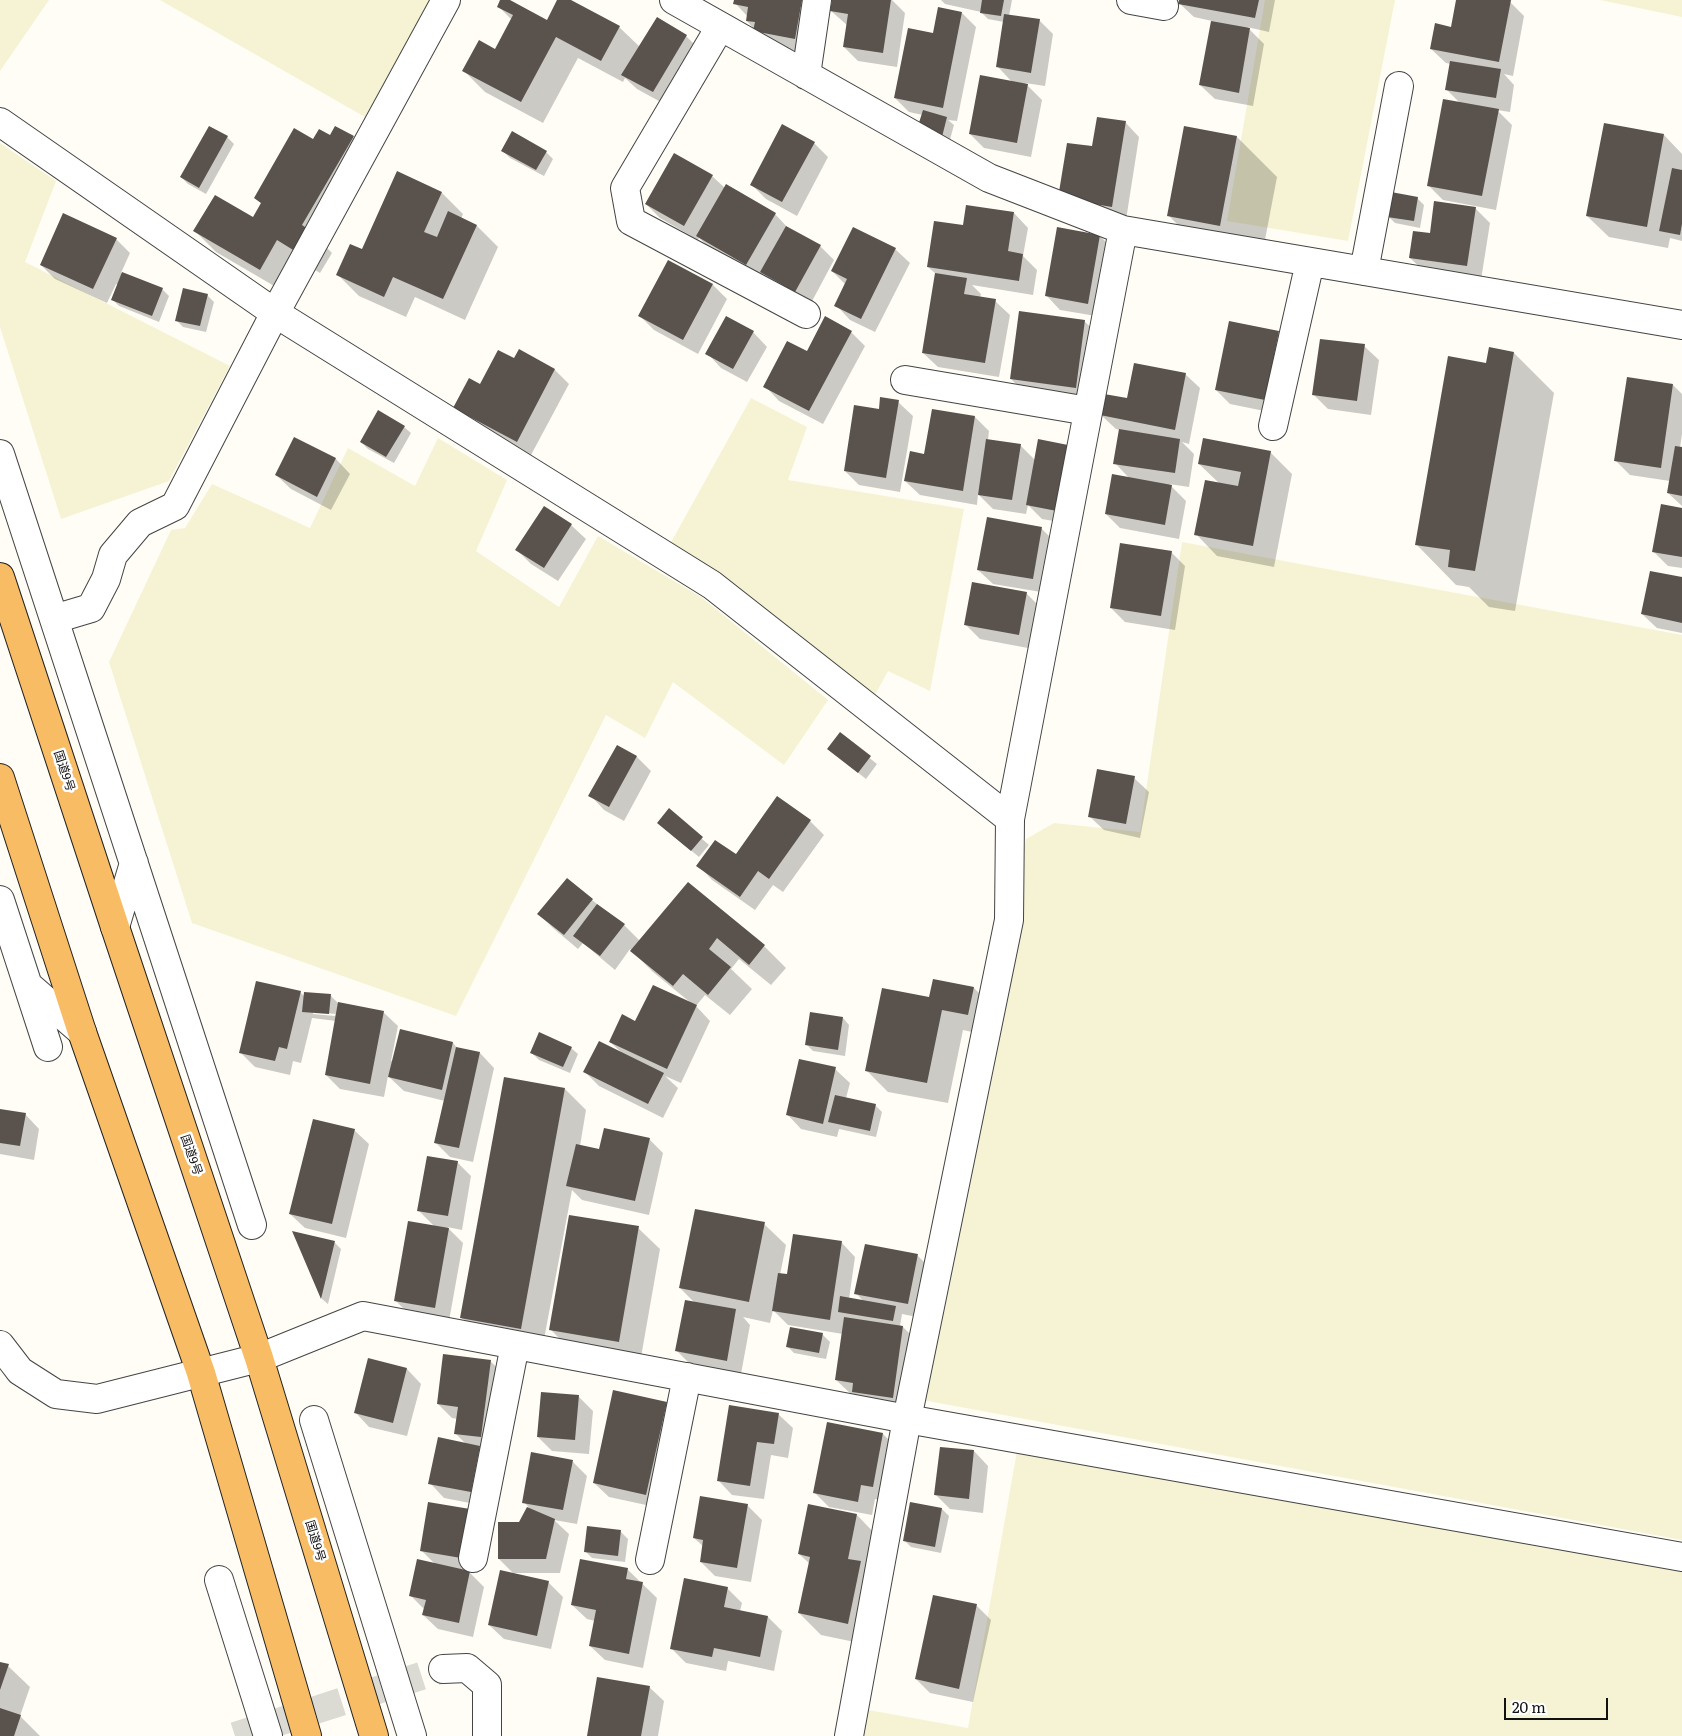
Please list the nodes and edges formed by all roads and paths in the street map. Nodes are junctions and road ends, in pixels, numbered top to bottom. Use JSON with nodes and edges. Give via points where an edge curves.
{"nodes":[{"id":1,"x":446,"y":0,"type":"edge"},
{"id":2,"x":674,"y":0,"type":"edge"},
{"id":3,"x":817,"y":0,"type":"edge"},
{"id":4,"x":1131,"y":0,"type":"edge"},
{"id":5,"x":1164,"y":6,"type":"dead end"},
{"id":6,"x":720,"y":27,"type":"junction"},
{"id":7,"x":806,"y":75,"type":"junction"},
{"id":8,"x":1399,"y":86,"type":"dead end"},
{"id":9,"x":0,"y":122,"type":"edge"},
{"id":10,"x":1122,"y":230,"type":"junction"},
{"id":11,"x":1310,"y":262,"type":"junction"},
{"id":12,"x":1364,"y":271,"type":"junction"},
{"id":13,"x":275,"y":313,"type":"junction"},
{"id":14,"x":806,"y":314,"type":"dead end"},
{"id":15,"x":1682,"y":325,"type":"edge"},
{"id":16,"x":905,"y":380,"type":"dead end"},
{"id":17,"x":1088,"y":412,"type":"junction"},
{"id":18,"x":1273,"y":426,"type":"dead end"},
{"id":19,"x":0,"y":454,"type":"edge"},
{"id":20,"x":0,"y":577,"type":"edge"},
{"id":21,"x":54,"y":619,"type":"junction"},
{"id":22,"x":0,"y":778,"type":"edge"},
{"id":23,"x":1010,"y":819,"type":"junction"},
{"id":24,"x":134,"y":864,"type":"junction"},
{"id":25,"x":0,"y":900,"type":"edge"},
{"id":26,"x":115,"y":928,"type":"junction"},
{"id":27,"x":28,"y":985,"type":"junction"},
{"id":28,"x":82,"y":1032,"type":"junction"},
{"id":29,"x":48,"y":1047,"type":"dead end"},
{"id":30,"x":252,"y":1225,"type":"dead end"},
{"id":31,"x":515,"y":1345,"type":"junction"},
{"id":32,"x":0,"y":1346,"type":"edge"},
{"id":33,"x":259,"y":1358,"type":"junction"},
{"id":34,"x":201,"y":1373,"type":"junction"},
{"id":35,"x":687,"y":1377,"type":"junction"},
{"id":36,"x":907,"y":1419,"type":"junction"},
{"id":37,"x":314,"y":1420,"type":"dead end"},
{"id":38,"x":299,"y":1490,"type":"junction"},
{"id":39,"x":346,"y":1524,"type":"junction"},
{"id":40,"x":1682,"y":1557,"type":"edge"},
{"id":41,"x":472,"y":1558,"type":"dead end"},
{"id":42,"x":650,"y":1560,"type":"dead end"},
{"id":43,"x":219,"y":1580,"type":"dead end"},
{"id":44,"x":443,"y":1669,"type":"tunnel mouth"},
{"id":45,"x":268,"y":1736,"type":"edge"},
{"id":46,"x":307,"y":1736,"type":"edge"},
{"id":47,"x":374,"y":1736,"type":"edge"},
{"id":48,"x":412,"y":1736,"type":"edge"},
{"id":49,"x":487,"y":1736,"type":"edge"},
{"id":50,"x":849,"y":1736,"type":"edge"}],
"edges":[{"from":1,"to":13,"type":"street"},
{"from":2,"to":6,"type":"street"},
{"from":3,"to":7,"type":"street"},
{"from":4,"to":5,"type":"street"},
{"from":6,"to":7,"type":"street"},
{"from":6,"to":14,"type":"street","via":[[625,188],[632,221]]},
{"from":7,"to":10,"type":"street","via":[[989,178]]},
{"from":8,"to":12,"type":"street"},
{"from":9,"to":13,"type":"street"},
{"from":10,"to":11,"type":"street"},
{"from":10,"to":17,"type":"street"},
{"from":11,"to":12,"type":"street"},
{"from":11,"to":18,"type":"street"},
{"from":12,"to":15,"type":"street"},
{"from":13,"to":21,"type":"street","via":[[175,506],[140,523],[113,555],[106,579],[91,608]]},
{"from":13,"to":23,"type":"street","via":[[712,585]]},
{"from":16,"to":17,"type":"street"},
{"from":17,"to":23,"type":"street"},
{"from":19,"to":21,"type":"street"},
{"from":20,"to":26,"type":"highway","name":"国道9号"},
{"from":21,"to":24,"type":"street"},
{"from":22,"to":28,"type":"highway"},
{"from":23,"to":36,"type":"street","via":[[1009,920]]},
{"from":24,"to":26,"type":"street"},
{"from":24,"to":30,"type":"street"},
{"from":25,"to":27,"type":"street"},
{"from":26,"to":33,"type":"highway","name":"国道9号"},
{"from":27,"to":28,"type":"street"},
{"from":27,"to":29,"type":"street"},
{"from":28,"to":34,"type":"highway"},
{"from":31,"to":33,"type":"street","via":[[363,1316]]},
{"from":31,"to":35,"type":"street"},
{"from":31,"to":41,"type":"street"},
{"from":32,"to":34,"type":"street","via":[[20,1370],[56,1394],[97,1399]]},
{"from":33,"to":34,"type":"street"},
{"from":33,"to":38,"type":"highway","name":"国道9号"},
{"from":34,"to":46,"type":"highway"},
{"from":35,"to":36,"type":"street"},
{"from":35,"to":42,"type":"street"},
{"from":36,"to":40,"type":"street"},
{"from":36,"to":50,"type":"street"},
{"from":37,"to":39,"type":"street"},
{"from":38,"to":39,"type":"street"},
{"from":38,"to":47,"type":"highway","name":"国道9号"},
{"from":39,"to":48,"type":"street"},
{"from":43,"to":45,"type":"street"},
{"from":44,"to":49,"type":"street","via":[[467,1668],[487,1685]]}]}
